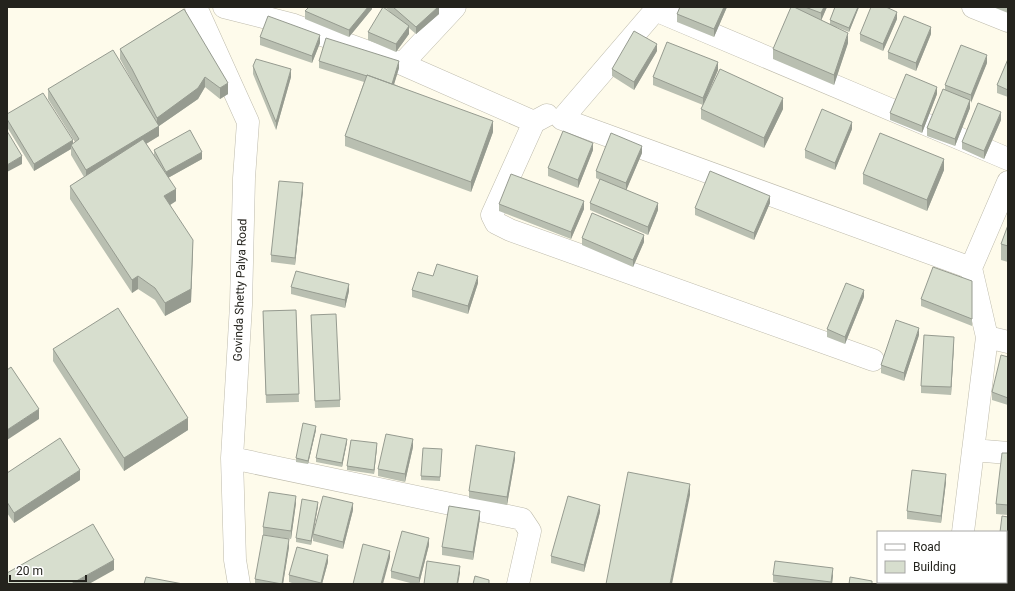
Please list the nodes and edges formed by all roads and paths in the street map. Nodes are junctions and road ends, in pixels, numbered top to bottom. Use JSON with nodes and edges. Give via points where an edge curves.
{"nodes":[{"id":1,"x":196,"y":7,"type":"edge"},
{"id":2,"x":224,"y":7,"type":"edge"},
{"id":3,"x":455,"y":7,"type":"edge"},
{"id":4,"x":973,"y":7,"type":"edge"},
{"id":5,"x":657,"y":8,"type":"edge"},
{"id":6,"x":272,"y":13,"type":"edge"},
{"id":7,"x":1008,"y":21,"type":"edge"},
{"id":8,"x":402,"y":64,"type":"junction"},
{"id":9,"x":562,"y":119,"type":"junction"},
{"id":10,"x":534,"y":122,"type":"junction"},
{"id":11,"x":1008,"y":160,"type":"edge"},
{"id":12,"x":1008,"y":182,"type":"edge"},
{"id":13,"x":970,"y":268,"type":"junction"},
{"id":14,"x":987,"y":337,"type":"junction"},
{"id":15,"x":1008,"y":342,"type":"edge"},
{"id":16,"x":873,"y":360,"type":"dead end"},
{"id":17,"x":973,"y":450,"type":"junction"},
{"id":18,"x":1008,"y":453,"type":"edge"},
{"id":19,"x":232,"y":458,"type":"junction"},
{"id":20,"x":963,"y":531,"type":"edge"},
{"id":21,"x":239,"y":584,"type":"edge"},
{"id":22,"x":518,"y":584,"type":"edge"}],
"edges":[{"from":1,"to":19,"type":"street","name":"Govinda Shetty Palya Road","via":[[248,122]]},
{"from":2,"to":6,"type":"street"},
{"from":3,"to":8,"type":"street"},
{"from":4,"to":7,"type":"street"},
{"from":5,"to":9,"type":"street"},
{"from":5,"to":11,"type":"street"},
{"from":6,"to":8,"type":"street","via":[[294,25]]},
{"from":8,"to":10,"type":"street"},
{"from":9,"to":10,"type":"street","via":[[555,111]]},
{"from":9,"to":13,"type":"street"},
{"from":10,"to":16,"type":"street","via":[[492,215],[496,223]]},
{"from":12,"to":13,"type":"street"},
{"from":13,"to":14,"type":"street"},
{"from":14,"to":15,"type":"street"},
{"from":14,"to":17,"type":"street"},
{"from":17,"to":18,"type":"street"},
{"from":17,"to":20,"type":"street"},
{"from":19,"to":21,"type":"street","name":"Govinda Shetty Palya Road","via":[[235,560]]},
{"from":19,"to":22,"type":"street","via":[[522,519],[530,531]]}]}
